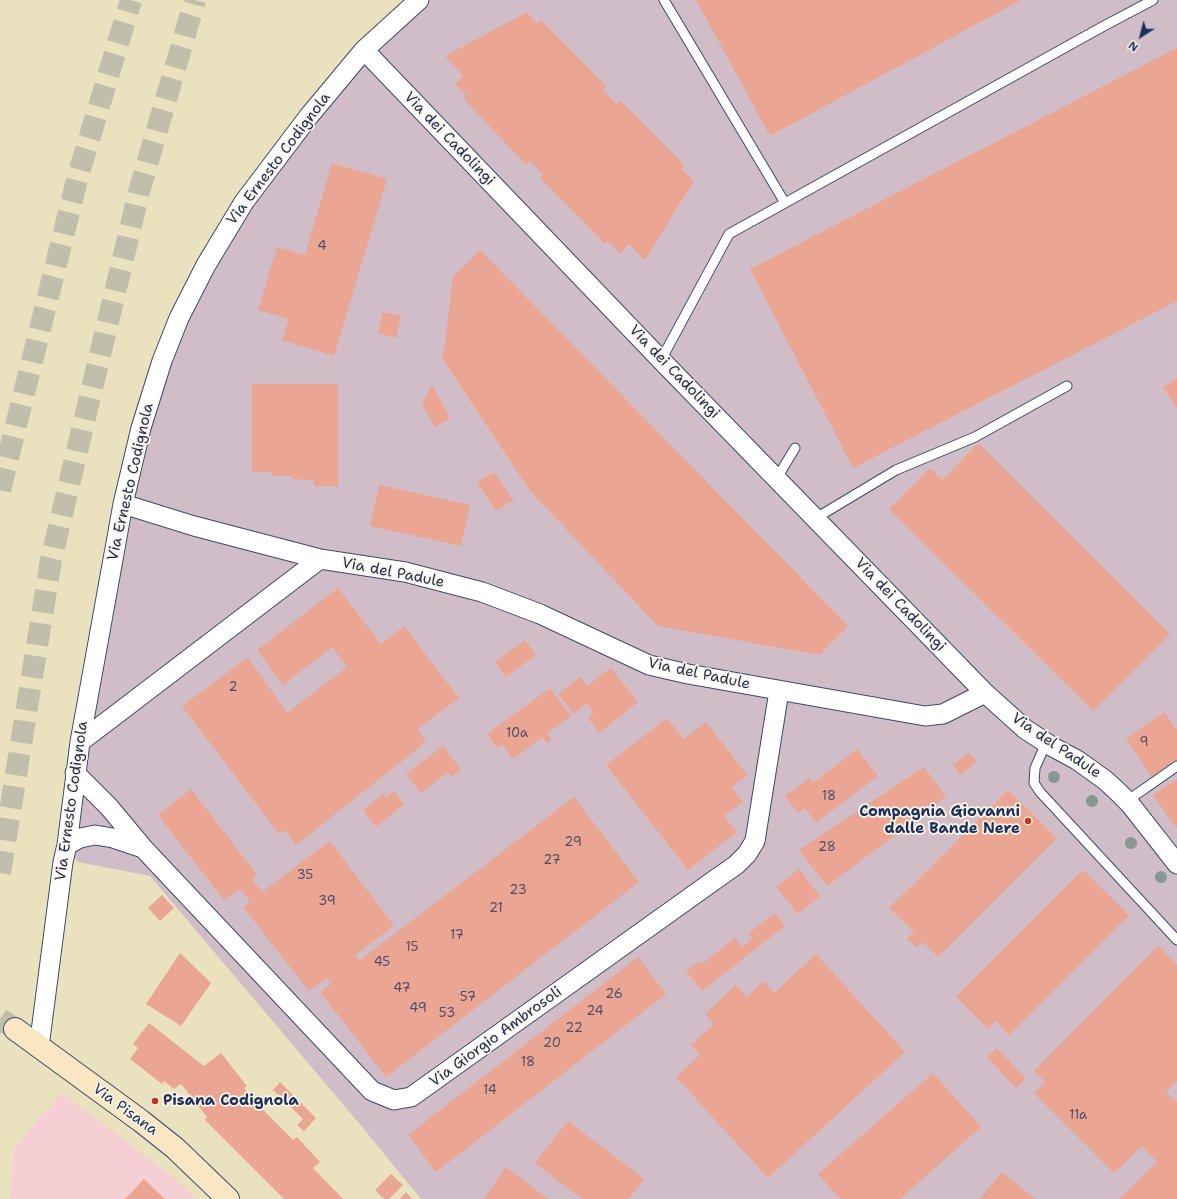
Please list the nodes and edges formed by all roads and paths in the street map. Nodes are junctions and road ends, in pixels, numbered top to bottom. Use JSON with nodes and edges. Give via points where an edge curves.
{"nodes":[{"id":1,"x":419,"y":0,"type":"edge"},
{"id":2,"x":664,"y":0,"type":"edge"},
{"id":3,"x":1153,"y":0,"type":"edge"},
{"id":4,"x":364,"y":50,"type":"junction"},
{"id":5,"x":785,"y":204,"type":"junction"},
{"id":6,"x":661,"y":360,"type":"junction"},
{"id":7,"x":1067,"y":386,"type":"dead end"},
{"id":8,"x":795,"y":448,"type":"dead end"},
{"id":9,"x":776,"y":478,"type":"junction"},
{"id":10,"x":123,"y":504,"type":"junction"},
{"id":11,"x":816,"y":518,"type":"junction"},
{"id":12,"x":320,"y":559,"type":"junction"},
{"id":13,"x":779,"y":691,"type":"junction"},
{"id":14,"x":985,"y":693,"type":"junction"},
{"id":15,"x":80,"y":742,"type":"junction"},
{"id":16,"x":1046,"y":743,"type":"junction"},
{"id":17,"x":1177,"y":766,"type":"edge"},
{"id":18,"x":75,"y":773,"type":"junction"},
{"id":19,"x":1127,"y":801,"type":"junction"},
{"id":20,"x":67,"y":845,"type":"junction"},
{"id":21,"x":144,"y":849,"type":"junction"},
{"id":22,"x":1177,"y":864,"type":"edge"},
{"id":23,"x":1177,"y":940,"type":"edge"},
{"id":24,"x":15,"y":1029,"type":"tunnel mouth"},
{"id":25,"x":39,"y":1047,"type":"junction"},
{"id":26,"x":228,"y":1199,"type":"edge"}],
"edges":[{"from":1,"to":4,"type":"street","name":"Via Ernesto Codignola"},
{"from":2,"to":5,"type":"lane"},
{"from":3,"to":5,"type":"lane"},
{"from":4,"to":6,"type":"street","name":"Via dei Cadolingi"},
{"from":4,"to":10,"type":"street","name":"Via Ernesto Codignola","via":[[309,116],[244,202],[206,265],[162,361],[140,428]]},
{"from":5,"to":6,"type":"lane","via":[[729,234]]},
{"from":6,"to":9,"type":"street","name":"Via dei Cadolingi"},
{"from":7,"to":11,"type":"lane","via":[[974,437],[896,470]]},
{"from":8,"to":9,"type":"lane"},
{"from":9,"to":11,"type":"street","name":"Via dei Cadolingi"},
{"from":10,"to":12,"type":"street","name":"Via del Padule","via":[[194,526]]},
{"from":10,"to":15,"type":"street","name":"Via Ernesto Codignola"},
{"from":11,"to":14,"type":"street","name":"Via dei Cadolingi"},
{"from":12,"to":13,"type":"street","name":"Via del Padule","via":[[405,572],[482,592],[540,614],[649,665]]},
{"from":12,"to":15,"type":"street"},
{"from":13,"to":14,"type":"street","name":"Via del Padule","via":[[924,716],[943,714]]},
{"from":13,"to":21,"type":"street","name":"Via Giorgio Ambrosoli","via":[[755,841],[747,854],[736,865],[411,1098],[394,1100],[372,1091]]},
{"from":14,"to":16,"type":"street","name":"Via del Padule","via":[[1025,729]]},
{"from":15,"to":18,"type":"street","name":"Via Ernesto Codignola"},
{"from":16,"to":19,"type":"street","name":"Via del Padule","via":[[1083,764]]},
{"from":16,"to":23,"type":"lane","via":[[1035,768],[1034,783]]},
{"from":17,"to":19,"type":"lane"},
{"from":18,"to":20,"type":"street","name":"Via Ernesto Codignola"},
{"from":18,"to":21,"type":"street","name":"Via Giorgio Ambrosoli","via":[[109,807]]},
{"from":19,"to":22,"type":"street","name":"Via del Padule"},
{"from":20,"to":21,"type":"street","name":"Via Giorgio Ambrosoli","via":[[80,838],[95,835],[113,838]]},
{"from":20,"to":25,"type":"street","name":"Via Ernesto Codignola"},
{"from":24,"to":25,"type":"main road","name":"Via Pisana"},
{"from":25,"to":26,"type":"main road","name":"Via Pisana","via":[[175,1148]]}]}
